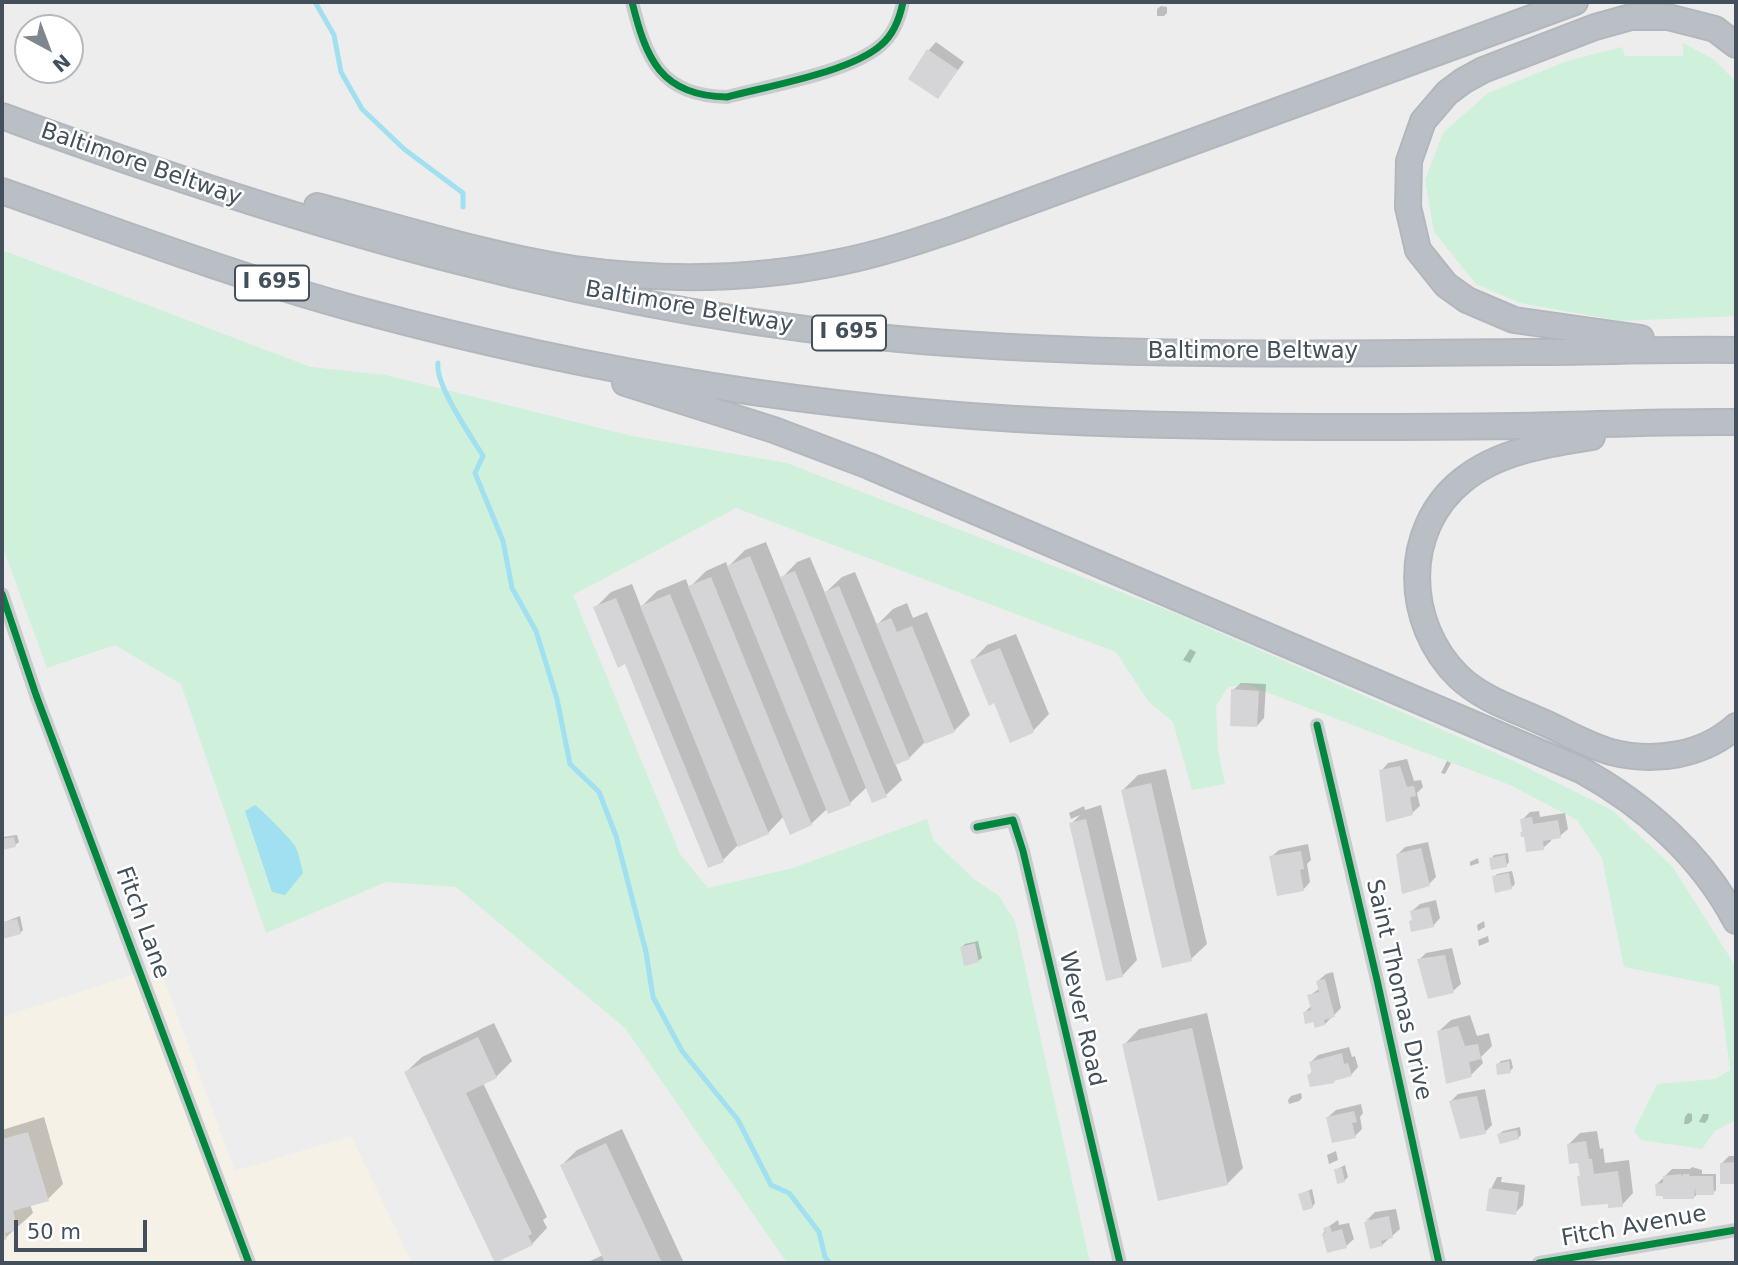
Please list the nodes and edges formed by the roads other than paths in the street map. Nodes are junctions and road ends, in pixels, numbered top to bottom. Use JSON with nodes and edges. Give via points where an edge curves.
{"nodes":[{"id":1,"x":632,"y":2,"type":"edge"},
{"id":2,"x":903,"y":2,"type":"edge"},
{"id":3,"x":1575,"y":2,"type":"edge"},
{"id":4,"x":1736,"y":45,"type":"edge"},
{"id":5,"x":2,"y":116,"type":"edge"},
{"id":6,"x":2,"y":191,"type":"edge"},
{"id":7,"x":1730,"y":350,"type":"edge"},
{"id":8,"x":549,"y":356,"type":"junction"},
{"id":9,"x":1696,"y":422,"type":"junction"},
{"id":10,"x":1736,"y":422,"type":"edge"},
{"id":11,"x":2,"y":594,"type":"edge"},
{"id":12,"x":1317,"y":725,"type":"dead end"},
{"id":13,"x":1736,"y":726,"type":"edge"},
{"id":14,"x":977,"y":827,"type":"dead end"},
{"id":15,"x":1736,"y":921,"type":"edge"},
{"id":16,"x":1736,"y":1230,"type":"edge"},
{"id":17,"x":249,"y":1263,"type":"edge"},
{"id":18,"x":1120,"y":1263,"type":"edge"},
{"id":19,"x":1439,"y":1263,"type":"edge"},
{"id":20,"x":1539,"y":1263,"type":"edge"}],
"edges":[{"from":1,"to":2,"type":"street","via":[[646,50],[663,74],[694,92],[727,97],[865,56],[895,28]]},
{"from":3,"to":5,"type":"highway","via":[[905,246],[839,262],[721,276],[634,274],[517,257],[264,192]]},
{"from":4,"to":7,"type":"highway","via":[[1715,29],[1692,21],[1631,17],[1483,69],[1447,93],[1423,121],[1407,181],[1418,250],[1446,285],[1467,300],[1514,320]]},
{"from":5,"to":7,"type":"highway","name":"Baltimore Beltway","number":"I 695","via":[[395,246],[586,290],[781,325],[918,341],[1052,349],[1340,353]]},
{"from":6,"to":8,"type":"highway","number":"I 695","via":[[359,310]]},
{"from":8,"to":9,"type":"highway","number":"I 695","via":[[771,395],[1053,421],[1356,427]]},
{"from":8,"to":15,"type":"highway","via":[[870,466],[1581,770],[1637,806],[1684,849],[1711,880]]},
{"from":9,"to":10,"type":"highway","number":"I 695"},
{"from":9,"to":13,"type":"highway","via":[[1548,444],[1484,466],[1443,500],[1430,520],[1420,546],[1419,607],[1440,655],[1460,678],[1492,700],[1609,751],[1640,758],[1691,752]]},
{"from":11,"to":17,"type":"street","name":"Fitch Lane"},
{"from":12,"to":19,"type":"street","name":"Saint Thomas Drive"},
{"from":14,"to":18,"type":"street","name":"Wever Road","via":[[1013,820]]},
{"from":16,"to":20,"type":"street","name":"Fitch Avenue"}]}
